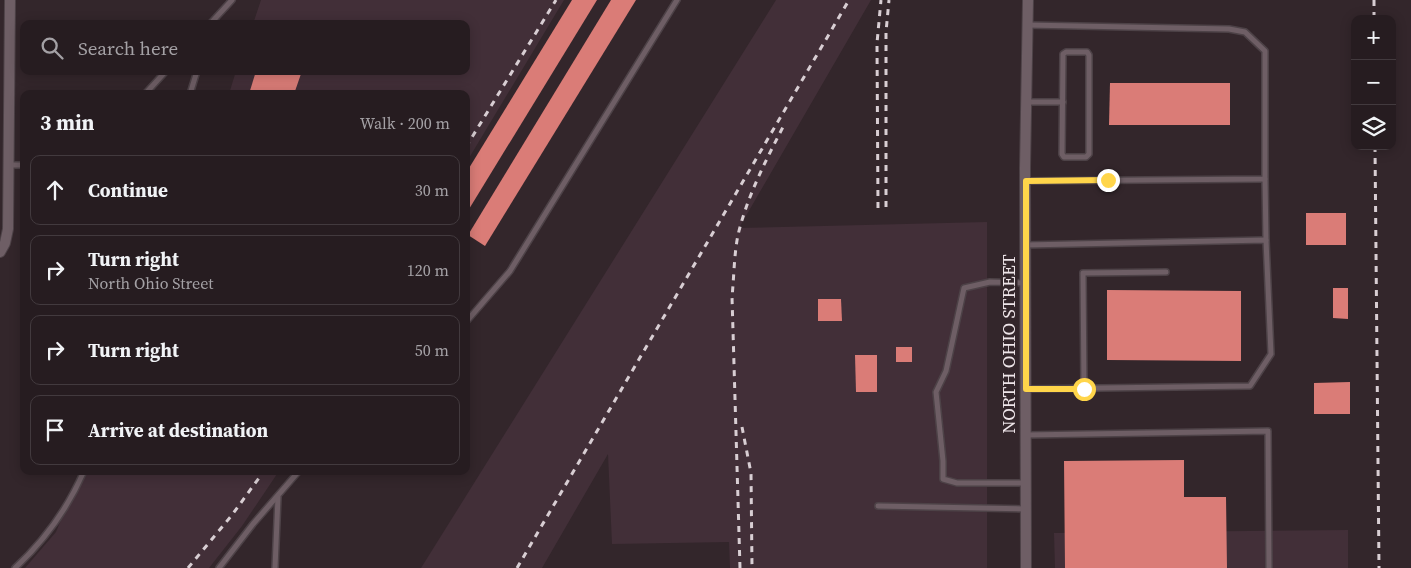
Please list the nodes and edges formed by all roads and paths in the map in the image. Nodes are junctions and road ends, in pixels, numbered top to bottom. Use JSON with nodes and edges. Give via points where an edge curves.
{"nodes":[{"id":1,"x":10,"y":0,"type":"edge"},
{"id":2,"x":232,"y":0,"type":"edge"},
{"id":3,"x":676,"y":0,"type":"edge"},
{"id":4,"x":1028,"y":0,"type":"edge"},
{"id":5,"x":214,"y":20,"type":"edge"},
{"id":6,"x":1027,"y":25,"type":"junction"},
{"id":7,"x":162,"y":75,"type":"edge"},
{"id":8,"x":196,"y":75,"type":"edge"},
{"id":9,"x":149,"y":90,"type":"edge"},
{"id":10,"x":191,"y":90,"type":"edge"},
{"id":11,"x":1026,"y":102,"type":"junction"},
{"id":12,"x":1063,"y":102,"type":"junction"},
{"id":13,"x":9,"y":165,"type":"junction"},
{"id":14,"x":20,"y":165,"type":"edge"},
{"id":15,"x":1265,"y":179,"type":"junction"},
{"id":16,"x":1026,"y":181,"type":"junction"},
{"id":17,"x":1266,"y":240,"type":"junction"},
{"id":18,"x":1025,"y":246,"type":"junction"},
{"id":19,"x":0,"y":252,"type":"edge"},
{"id":20,"x":1166,"y":272,"type":"dead end"},
{"id":21,"x":1026,"y":283,"type":"junction"},
{"id":22,"x":470,"y":317,"type":"edge"},
{"id":23,"x":1026,"y":389,"type":"junction"},
{"id":24,"x":1084,"y":389,"type":"junction"},
{"id":25,"x":1026,"y":435,"type":"junction"},
{"id":26,"x":82,"y":475,"type":"edge"},
{"id":27,"x":296,"y":475,"type":"edge"},
{"id":28,"x":1026,"y":483,"type":"junction"},
{"id":29,"x":278,"y":496,"type":"junction"},
{"id":30,"x":878,"y":506,"type":"dead end"},
{"id":31,"x":1026,"y":509,"type":"junction"},
{"id":32,"x":15,"y":568,"type":"edge"},
{"id":33,"x":219,"y":568,"type":"edge"},
{"id":34,"x":275,"y":568,"type":"edge"},
{"id":35,"x":1026,"y":568,"type":"edge"},
{"id":36,"x":1270,"y":568,"type":"edge"}],
"edges":[{"from":1,"to":13,"type":"street"},
{"from":2,"to":5,"type":"lane"},
{"from":3,"to":22,"type":"lane","via":[[510,271]]},
{"from":4,"to":6,"type":"street","name":"NORTH OHIO STREET"},
{"from":6,"to":11,"type":"street","name":"NORTH OHIO STREET"},
{"from":6,"to":15,"type":"lane","via":[[1229,29],[1244,32],[1265,51]]},
{"from":7,"to":9,"type":"lane"},
{"from":8,"to":10,"type":"lane"},
{"from":11,"to":12,"type":"lane"},
{"from":11,"to":16,"type":"street","name":"NORTH OHIO STREET"},
{"from":12,"to":12,"type":"lane","via":[[1062,154],[1064,157],[1086,157],[1089,154],[1087,52],[1063,54]]},
{"from":13,"to":14,"type":"lane"},
{"from":13,"to":19,"type":"street","via":[[8,229]]},
{"from":15,"to":16,"type":"lane"},
{"from":15,"to":17,"type":"lane"},
{"from":16,"to":18,"type":"street","name":"NORTH OHIO STREET"},
{"from":17,"to":18,"type":"lane"},
{"from":17,"to":24,"type":"lane","via":[[1270,354],[1250,386]]},
{"from":18,"to":21,"type":"street","name":"NORTH OHIO STREET"},
{"from":20,"to":24,"type":"lane","via":[[1083,273]]},
{"from":21,"to":23,"type":"street","name":"NORTH OHIO STREET"},
{"from":21,"to":28,"type":"lane","via":[[990,282],[964,288],[946,371],[936,392],[943,479],[956,483]]},
{"from":23,"to":24,"type":"lane"},
{"from":23,"to":25,"type":"street","name":"NORTH OHIO STREET"},
{"from":25,"to":28,"type":"street","name":"NORTH OHIO STREET"},
{"from":25,"to":36,"type":"lane","via":[[1268,431]]},
{"from":26,"to":32,"type":"lane","via":[[53,526]]},
{"from":27,"to":29,"type":"lane"},
{"from":28,"to":31,"type":"street","name":"NORTH OHIO STREET"},
{"from":29,"to":33,"type":"lane"},
{"from":29,"to":34,"type":"lane"},
{"from":30,"to":31,"type":"lane"},
{"from":31,"to":35,"type":"street","name":"NORTH OHIO STREET"}]}
